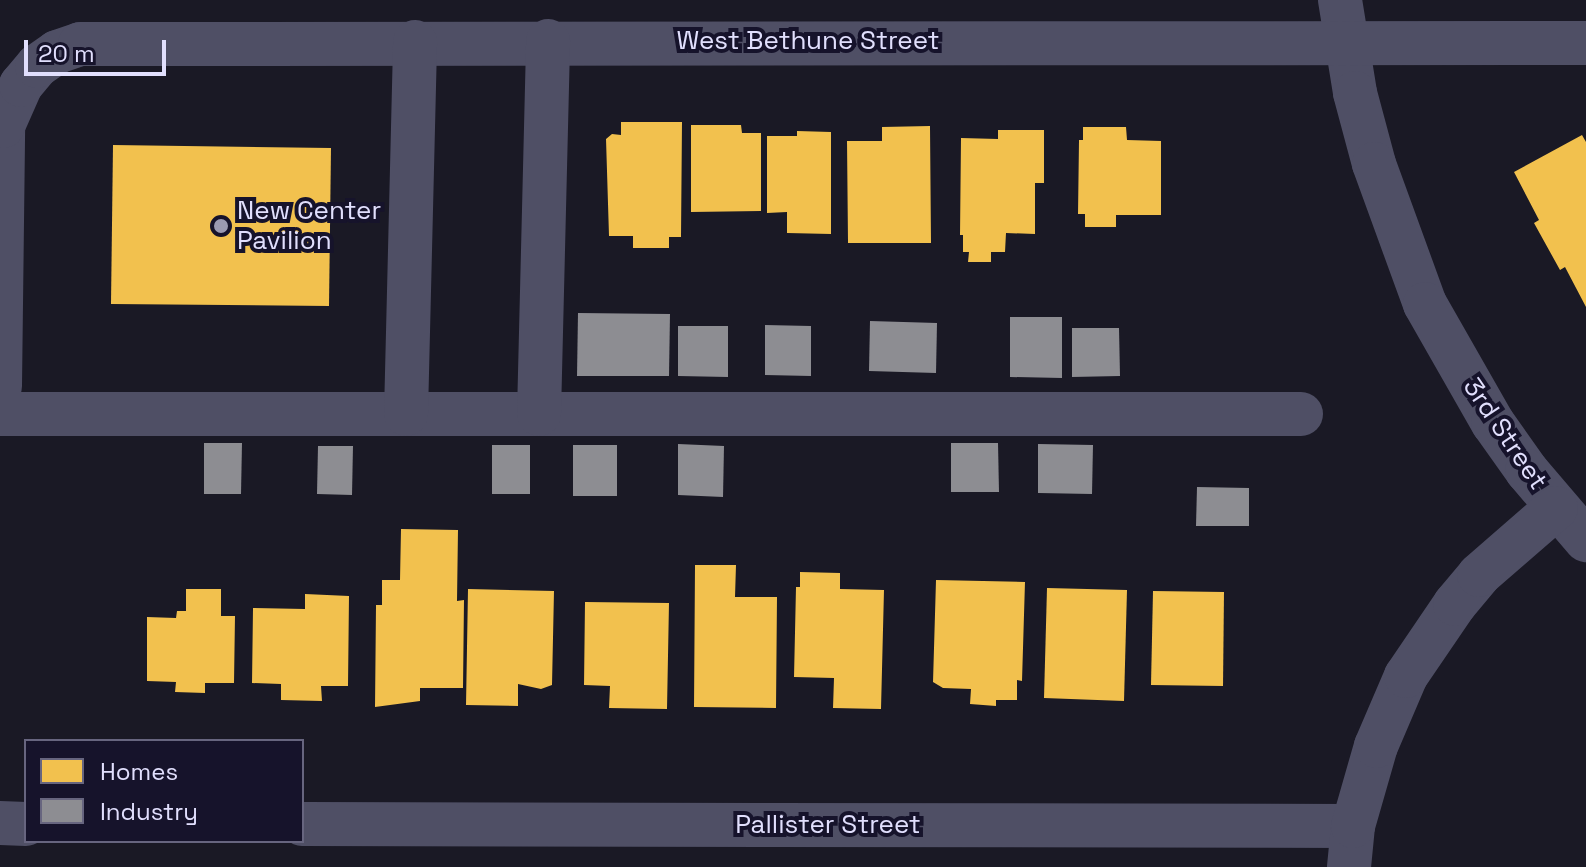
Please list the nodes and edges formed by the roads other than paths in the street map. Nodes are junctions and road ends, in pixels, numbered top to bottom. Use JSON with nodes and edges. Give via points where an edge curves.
{"nodes":[{"id":1,"x":1343,"y":20,"type":"edge"},
{"id":2,"x":548,"y":41,"type":"junction"},
{"id":3,"x":415,"y":42,"type":"junction"},
{"id":4,"x":1586,"y":43,"type":"edge"},
{"id":5,"x":0,"y":386,"type":"edge"},
{"id":6,"x":0,"y":414,"type":"edge"},
{"id":7,"x":406,"y":414,"type":"junction"},
{"id":8,"x":539,"y":414,"type":"junction"},
{"id":9,"x":1301,"y":414,"type":"dead end"},
{"id":10,"x":1556,"y":508,"type":"junction"},
{"id":11,"x":1586,"y":540,"type":"edge"},
{"id":12,"x":0,"y":823,"type":"edge"},
{"id":13,"x":24,"y":824,"type":"edge"},
{"id":14,"x":304,"y":824,"type":"edge"},
{"id":15,"x":1351,"y":846,"type":"edge"}],
"edges":[{"from":1,"to":2,"type":"street","name":"West Bethune Street"},
{"from":1,"to":4,"type":"street","name":"West Bethune Street"},
{"from":1,"to":10,"type":"street","name":"3rd Street","via":[[1374,164],[1425,304],[1493,423]]},
{"from":2,"to":3,"type":"street","name":"West Bethune Street"},
{"from":2,"to":8,"type":"street"},
{"from":3,"to":5,"type":"street","name":"West Bethune Street","via":[[96,42],[57,52],[37,66],[12,101],[1,150]]},
{"from":3,"to":7,"type":"street"},
{"from":6,"to":7,"type":"street"},
{"from":7,"to":8,"type":"street"},
{"from":8,"to":9,"type":"street"},
{"from":10,"to":11,"type":"street"},
{"from":10,"to":15,"type":"street","name":"3rd Street","via":[[1479,575],[1406,676],[1376,746]]},
{"from":12,"to":13,"type":"street"},
{"from":14,"to":15,"type":"street","name":"Pallister Street"}]}
